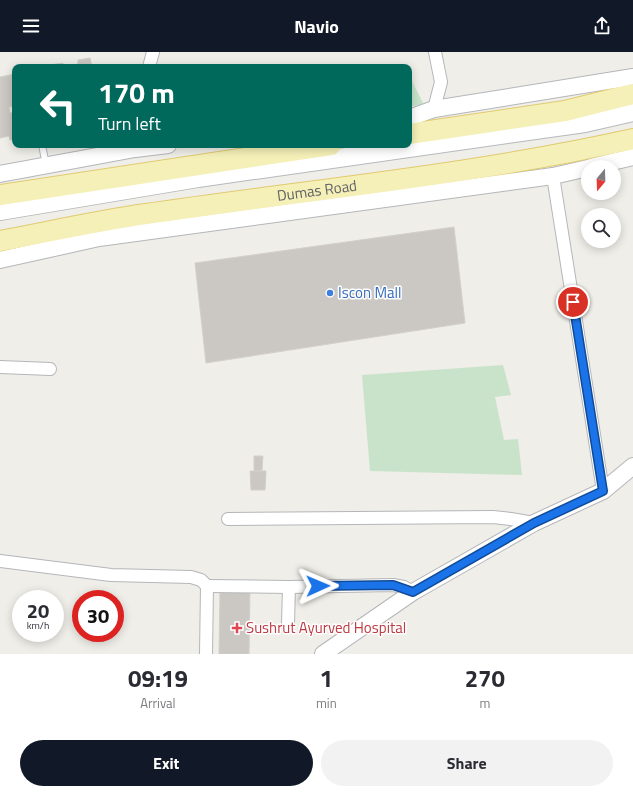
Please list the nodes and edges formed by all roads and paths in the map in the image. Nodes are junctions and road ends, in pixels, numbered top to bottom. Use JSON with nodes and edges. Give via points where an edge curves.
{"nodes":[{"id":1,"x":153,"y":52,"type":"edge"},
{"id":2,"x":435,"y":52,"type":"edge"},
{"id":3,"x":150,"y":64,"type":"edge"},
{"id":4,"x":633,"y":77,"type":"edge"},
{"id":5,"x":633,"y":94,"type":"edge"},
{"id":6,"x":434,"y":109,"type":"junction"},
{"id":7,"x":633,"y":112,"type":"edge"},
{"id":8,"x":412,"y":117,"type":"edge"},
{"id":9,"x":633,"y":124,"type":"edge"},
{"id":10,"x":412,"y":134,"type":"edge"},
{"id":11,"x":633,"y":139,"type":"edge"},
{"id":12,"x":43,"y":148,"type":"edge"},
{"id":13,"x":130,"y":148,"type":"edge"},
{"id":14,"x":311,"y":148,"type":"edge"},
{"id":15,"x":409,"y":148,"type":"edge"},
{"id":16,"x":412,"y":148,"type":"edge"},
{"id":17,"x":633,"y":157,"type":"edge"},
{"id":18,"x":620,"y":160,"type":"edge"},
{"id":19,"x":46,"y":166,"type":"junction"},
{"id":20,"x":581,"y":169,"type":"edge"},
{"id":21,"x":0,"y":174,"type":"edge"},
{"id":22,"x":553,"y":176,"type":"junction"},
{"id":23,"x":0,"y":195,"type":"edge"},
{"id":24,"x":0,"y":211,"type":"edge"},
{"id":25,"x":0,"y":222,"type":"edge"},
{"id":26,"x":0,"y":241,"type":"edge"},
{"id":27,"x":0,"y":260,"type":"edge"},
{"id":28,"x":0,"y":367,"type":"edge"},
{"id":29,"x":50,"y":369,"type":"dead end"},
{"id":30,"x":633,"y":466,"type":"edge"},
{"id":31,"x":603,"y":491,"type":"junction"},
{"id":32,"x":228,"y":519,"type":"dead end"},
{"id":33,"x":534,"y":523,"type":"junction"},
{"id":34,"x":0,"y":561,"type":"edge"},
{"id":35,"x":206,"y":586,"type":"junction"},
{"id":36,"x":289,"y":587,"type":"junction"},
{"id":37,"x":413,"y":592,"type":"junction"},
{"id":38,"x":288,"y":624,"type":"dead end"},
{"id":39,"x":206,"y":654,"type":"edge"},
{"id":40,"x":323,"y":654,"type":"edge"}],
"edges":[{"from":1,"to":3,"type":"street"},
{"from":2,"to":6,"type":"street","via":[[441,82]]},
{"from":4,"to":6,"type":"street"},
{"from":5,"to":10,"type":"main road","via":[[565,111]]},
{"from":6,"to":8,"type":"street"},
{"from":7,"to":16,"type":"main road","via":[[585,123]]},
{"from":9,"to":25,"type":"main road","via":[[566,138],[219,186]]},
{"from":11,"to":26,"type":"main road","name":"Dumas Road","via":[[580,151],[402,180],[144,214]]},
{"from":12,"to":19,"type":"lane"},
{"from":13,"to":19,"type":"street"},
{"from":14,"to":23,"type":"main road"},
{"from":15,"to":24,"type":"main road","via":[[198,178]]},
{"from":17,"to":18,"type":"street"},
{"from":19,"to":21,"type":"street"},
{"from":20,"to":22,"type":"street"},
{"from":22,"to":27,"type":"street","via":[[99,238]]},
{"from":22,"to":31,"type":"street"},
{"from":28,"to":29,"type":"street"},
{"from":30,"to":31,"type":"street"},
{"from":31,"to":33,"type":"street"},
{"from":32,"to":33,"type":"street","via":[[493,516]]},
{"from":33,"to":37,"type":"street"},
{"from":34,"to":35,"type":"street","via":[[110,575],[191,577],[201,580]]},
{"from":35,"to":36,"type":"street"},
{"from":35,"to":39,"type":"street"},
{"from":36,"to":37,"type":"street","via":[[393,585]]},
{"from":36,"to":38,"type":"street"},
{"from":37,"to":40,"type":"street"}]}
